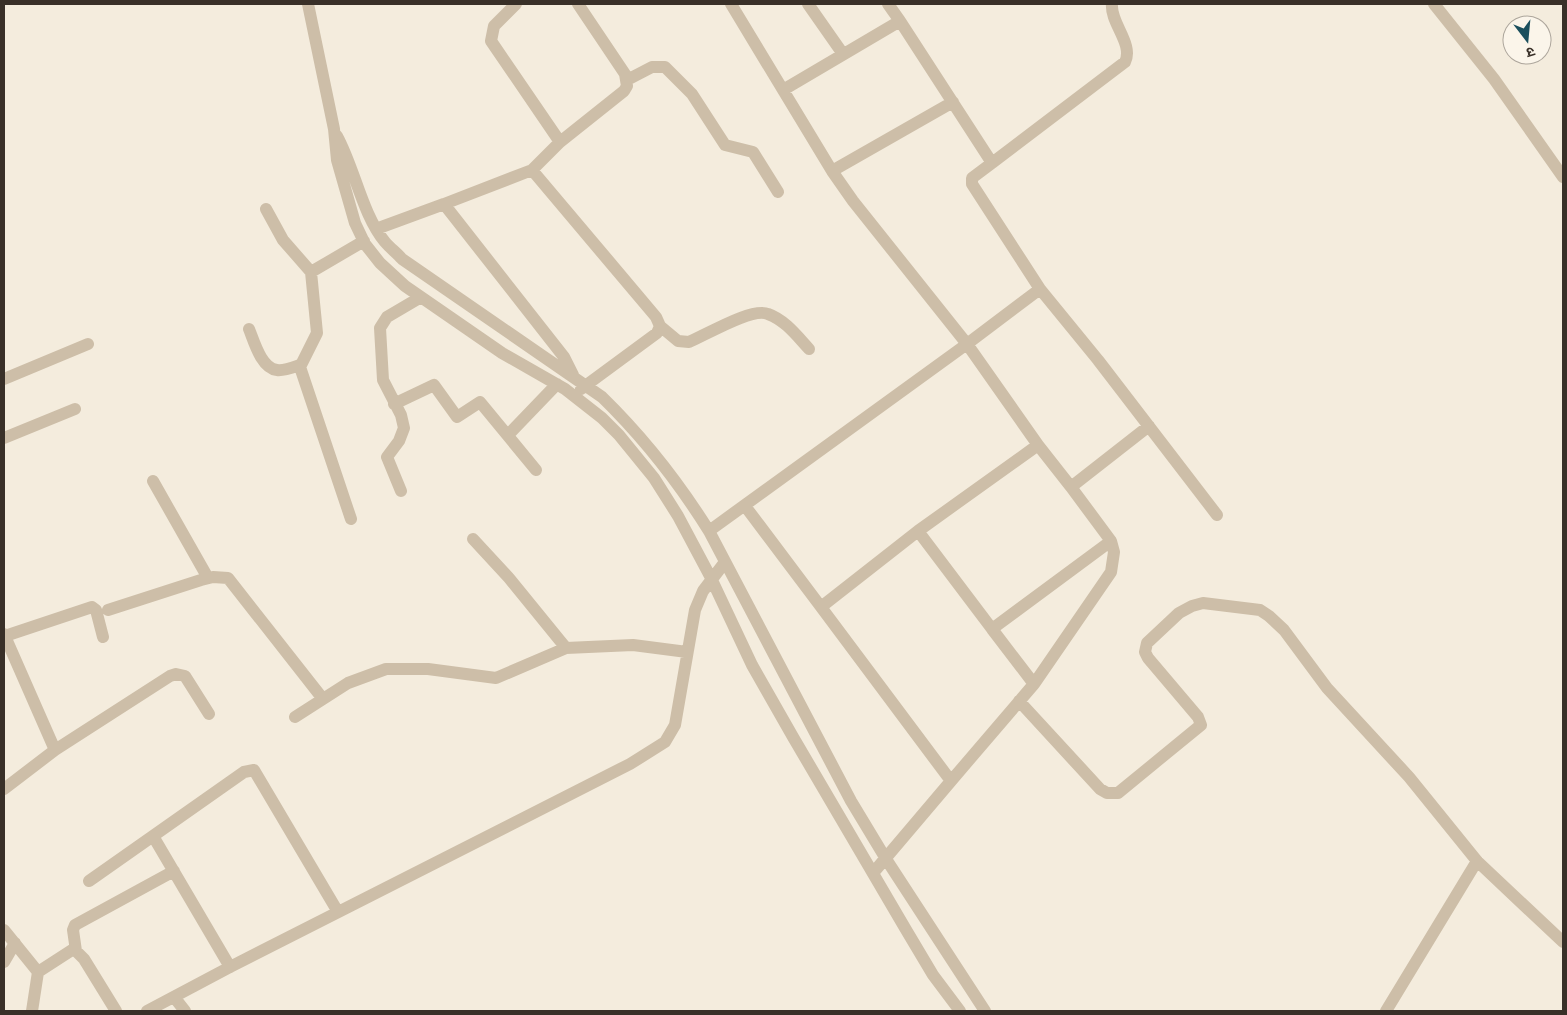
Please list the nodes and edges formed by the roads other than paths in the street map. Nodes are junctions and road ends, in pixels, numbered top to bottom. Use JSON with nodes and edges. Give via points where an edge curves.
{"nodes":[{"id":1,"x":308,"y":4,"type":"edge"},
{"id":2,"x":516,"y":4,"type":"edge"},
{"id":3,"x":578,"y":4,"type":"edge"},
{"id":4,"x":732,"y":4,"type":"edge"},
{"id":5,"x":808,"y":4,"type":"edge"},
{"id":6,"x":888,"y":4,"type":"edge"},
{"id":7,"x":1112,"y":4,"type":"edge"},
{"id":8,"x":1434,"y":4,"type":"edge"},
{"id":9,"x":900,"y":22,"type":"junction"},
{"id":10,"x":843,"y":54,"type":"junction"},
{"id":11,"x":627,"y":80,"type":"junction"},
{"id":12,"x":783,"y":90,"type":"junction"},
{"id":13,"x":953,"y":102,"type":"junction"},
{"id":14,"x":334,"y":129,"type":"junction"},
{"id":15,"x":560,"y":142,"type":"junction"},
{"id":16,"x":992,"y":162,"type":"junction"},
{"id":17,"x":532,"y":170,"type":"junction"},
{"id":18,"x":832,"y":171,"type":"junction"},
{"id":19,"x":1563,"y":177,"type":"edge"},
{"id":20,"x":778,"y":192,"type":"dead end"},
{"id":21,"x":444,"y":204,"type":"junction"},
{"id":22,"x":266,"y":210,"type":"dead end"},
{"id":23,"x":376,"y":229,"type":"junction"},
{"id":24,"x":364,"y":241,"type":"junction"},
{"id":25,"x":311,"y":272,"type":"junction"},
{"id":26,"x":1040,"y":288,"type":"junction"},
{"id":27,"x":421,"y":297,"type":"junction"},
{"id":28,"x":660,"y":326,"type":"junction"},
{"id":29,"x":249,"y":329,"type":"dead end"},
{"id":30,"x":88,"y":344,"type":"dead end"},
{"id":31,"x":967,"y":344,"type":"junction"},
{"id":32,"x":809,"y":349,"type":"dead end"},
{"id":33,"x":300,"y":365,"type":"junction"},
{"id":34,"x":574,"y":377,"type":"junction"},
{"id":35,"x":4,"y":379,"type":"edge"},
{"id":36,"x":557,"y":384,"type":"junction"},
{"id":37,"x":585,"y":384,"type":"junction"},
{"id":38,"x":575,"y":397,"type":"junction"},
{"id":39,"x":394,"y":404,"type":"junction"},
{"id":40,"x":75,"y":409,"type":"dead end"},
{"id":41,"x":1149,"y":426,"type":"junction"},
{"id":42,"x":508,"y":435,"type":"junction"},
{"id":43,"x":4,"y":438,"type":"edge"},
{"id":44,"x":1038,"y":445,"type":"junction"},
{"id":45,"x":536,"y":470,"type":"dead end"},
{"id":46,"x":153,"y":481,"type":"dead end"},
{"id":47,"x":1071,"y":487,"type":"junction"},
{"id":48,"x":401,"y":491,"type":"dead end"},
{"id":49,"x":745,"y":506,"type":"junction"},
{"id":50,"x":1217,"y":515,"type":"dead end"},
{"id":51,"x":351,"y":518,"type":"dead end"},
{"id":52,"x":709,"y":531,"type":"junction"},
{"id":53,"x":918,"y":531,"type":"junction"},
{"id":54,"x":474,"y":539,"type":"dead end"},
{"id":55,"x":1111,"y":541,"type":"junction"},
{"id":56,"x":725,"y":562,"type":"junction"},
{"id":57,"x":208,"y":578,"type":"junction"},
{"id":58,"x":711,"y":578,"type":"junction"},
{"id":59,"x":821,"y":607,"type":"junction"},
{"id":60,"x":108,"y":610,"type":"dead end"},
{"id":61,"x":992,"y":629,"type":"junction"},
{"id":62,"x":4,"y":635,"type":"edge"},
{"id":63,"x":103,"y":637,"type":"dead end"},
{"id":64,"x":566,"y":648,"type":"junction"},
{"id":65,"x":687,"y":652,"type":"junction"},
{"id":66,"x":1034,"y":684,"type":"junction"},
{"id":67,"x":791,"y":688,"type":"junction"},
{"id":68,"x":324,"y":699,"type":"junction"},
{"id":69,"x":772,"y":701,"type":"junction"},
{"id":70,"x":1027,"y":709,"type":"junction"},
{"id":71,"x":209,"y":714,"type":"dead end"},
{"id":72,"x":295,"y":717,"type":"dead end"},
{"id":73,"x":55,"y":750,"type":"junction"},
{"id":74,"x":951,"y":781,"type":"junction"},
{"id":75,"x":4,"y":789,"type":"edge"},
{"id":76,"x":153,"y":836,"type":"junction"},
{"id":77,"x":886,"y":859,"type":"junction"},
{"id":78,"x":1478,"y":861,"type":"junction"},
{"id":79,"x":174,"y":871,"type":"junction"},
{"id":80,"x":873,"y":874,"type":"junction"},
{"id":81,"x":89,"y":882,"type":"dead end"},
{"id":82,"x":338,"y":912,"type":"junction"},
{"id":83,"x":4,"y":930,"type":"edge"},
{"id":84,"x":1563,"y":942,"type":"edge"},
{"id":85,"x":15,"y":943,"type":"junction"},
{"id":86,"x":76,"y":950,"type":"junction"},
{"id":87,"x":4,"y":962,"type":"edge"},
{"id":88,"x":230,"y":967,"type":"junction"},
{"id":89,"x":38,"y":972,"type":"junction"},
{"id":90,"x":174,"y":997,"type":"junction"},
{"id":91,"x":32,"y":1011,"type":"edge"},
{"id":92,"x":116,"y":1011,"type":"edge"},
{"id":93,"x":148,"y":1011,"type":"edge"},
{"id":94,"x":185,"y":1011,"type":"edge"},
{"id":95,"x":960,"y":1011,"type":"edge"},
{"id":96,"x":985,"y":1011,"type":"edge"},
{"id":97,"x":1386,"y":1011,"type":"edge"}],
"edges":[{"from":1,"to":14,"type":"street"},
{"from":2,"to":15,"type":"street","via":[[494,26],[491,41]]},
{"from":3,"to":11,"type":"street"},
{"from":4,"to":12,"type":"street"},
{"from":5,"to":10,"type":"street"},
{"from":6,"to":9,"type":"street"},
{"from":7,"to":16,"type":"street","via":[[1114,21],[1127,51],[1125,62]]},
{"from":8,"to":19,"type":"street","via":[[1494,79]]},
{"from":9,"to":10,"type":"street"},
{"from":9,"to":13,"type":"street"},
{"from":10,"to":12,"type":"street"},
{"from":11,"to":15,"type":"street","via":[[624,92]]},
{"from":11,"to":20,"type":"street","via":[[657,65],[665,67],[692,94],[725,145],[753,152]]},
{"from":12,"to":18,"type":"street"},
{"from":13,"to":16,"type":"street"},
{"from":13,"to":18,"type":"street"},
{"from":14,"to":23,"type":"street","via":[[349,158]]},
{"from":14,"to":24,"type":"street","via":[[337,160],[355,223]]},
{"from":15,"to":17,"type":"street"},
{"from":16,"to":26,"type":"street","via":[[972,178],[972,184]]},
{"from":17,"to":21,"type":"street"},
{"from":17,"to":28,"type":"street","via":[[656,317]]},
{"from":18,"to":31,"type":"street","via":[[878,235]]},
{"from":21,"to":23,"type":"street"},
{"from":21,"to":34,"type":"street","via":[[564,357]]},
{"from":22,"to":25,"type":"street","via":[[283,240]]},
{"from":23,"to":34,"type":"street","via":[[402,259]]},
{"from":24,"to":25,"type":"street"},
{"from":24,"to":27,"type":"street","via":[[380,262]]},
{"from":25,"to":33,"type":"street","via":[[316,333]]},
{"from":26,"to":31,"type":"street"},
{"from":26,"to":41,"type":"street"},
{"from":27,"to":36,"type":"street","via":[[502,353]]},
{"from":27,"to":39,"type":"street","via":[[387,317],[380,328],[382,374]]},
{"from":28,"to":32,"type":"street","via":[[678,341],[688,342],[749,315],[764,313],[782,322]]},
{"from":28,"to":37,"type":"street","via":[[657,333]]},
{"from":29,"to":33,"type":"street","via":[[259,352],[273,369]]},
{"from":30,"to":35,"type":"street"},
{"from":31,"to":44,"type":"street"},
{"from":31,"to":49,"type":"street"},
{"from":33,"to":51,"type":"street"},
{"from":34,"to":37,"type":"street"},
{"from":36,"to":38,"type":"street"},
{"from":36,"to":42,"type":"street"},
{"from":37,"to":38,"type":"street"},
{"from":37,"to":52,"type":"street","via":[[624,418]]},
{"from":38,"to":58,"type":"street","via":[[619,435],[654,478]]},
{"from":39,"to":42,"type":"street","via":[[434,385],[456,417],[480,402]]},
{"from":39,"to":48,"type":"street","via":[[404,428],[387,457]]},
{"from":40,"to":43,"type":"street"},
{"from":41,"to":47,"type":"street"},
{"from":41,"to":50,"type":"street"},
{"from":42,"to":45,"type":"street"},
{"from":44,"to":47,"type":"street"},
{"from":44,"to":53,"type":"street"},
{"from":46,"to":57,"type":"street"},
{"from":47,"to":55,"type":"street"},
{"from":49,"to":52,"type":"street"},
{"from":49,"to":59,"type":"street"},
{"from":52,"to":56,"type":"street"},
{"from":53,"to":59,"type":"street"},
{"from":53,"to":61,"type":"street"},
{"from":54,"to":64,"type":"street"},
{"from":55,"to":61,"type":"street"},
{"from":55,"to":66,"type":"street","via":[[1114,552],[1111,572]]},
{"from":56,"to":58,"type":"street"},
{"from":56,"to":67,"type":"street"},
{"from":57,"to":60,"type":"street"},
{"from":57,"to":68,"type":"street","via":[[222,576],[233,582]]},
{"from":58,"to":65,"type":"street","via":[[695,610]]},
{"from":58,"to":69,"type":"street"},
{"from":59,"to":74,"type":"street"},
{"from":61,"to":66,"type":"street"},
{"from":62,"to":63,"type":"street","via":[[92,607],[96,610]]},
{"from":62,"to":73,"type":"street"},
{"from":64,"to":65,"type":"street","via":[[632,645]]},
{"from":64,"to":68,"type":"street","via":[[496,678],[428,669],[386,669],[348,683]]},
{"from":65,"to":82,"type":"street","via":[[675,725],[665,742]]},
{"from":66,"to":70,"type":"street"},
{"from":67,"to":69,"type":"street"},
{"from":67,"to":77,"type":"street"},
{"from":68,"to":72,"type":"street"},
{"from":69,"to":80,"type":"street"},
{"from":70,"to":74,"type":"street"},
{"from":70,"to":78,"type":"street","via":[[1100,789],[1118,793],[1201,725],[1198,717],[1148,658],[1145,652],[1147,643],[1179,613],[1192,606],[1203,603],[1260,610],[1284,630],[1327,688]]},
{"from":71,"to":73,"type":"street","via":[[185,676],[176,674]]},
{"from":73,"to":75,"type":"street"},
{"from":74,"to":77,"type":"street"},
{"from":76,"to":79,"type":"street"},
{"from":76,"to":81,"type":"street"},
{"from":76,"to":82,"type":"street","via":[[244,772],[254,770]]},
{"from":77,"to":80,"type":"street"},
{"from":77,"to":96,"type":"street"},
{"from":78,"to":84,"type":"street"},
{"from":78,"to":97,"type":"street"},
{"from":79,"to":86,"type":"street","via":[[75,925]]},
{"from":79,"to":88,"type":"street"},
{"from":80,"to":95,"type":"street","via":[[933,974]]},
{"from":82,"to":88,"type":"street"},
{"from":83,"to":85,"type":"street"},
{"from":85,"to":87,"type":"street"},
{"from":85,"to":89,"type":"street"},
{"from":86,"to":89,"type":"street"},
{"from":86,"to":92,"type":"street"},
{"from":88,"to":90,"type":"street"},
{"from":89,"to":91,"type":"street"},
{"from":90,"to":93,"type":"street"},
{"from":90,"to":94,"type":"street"}]}
